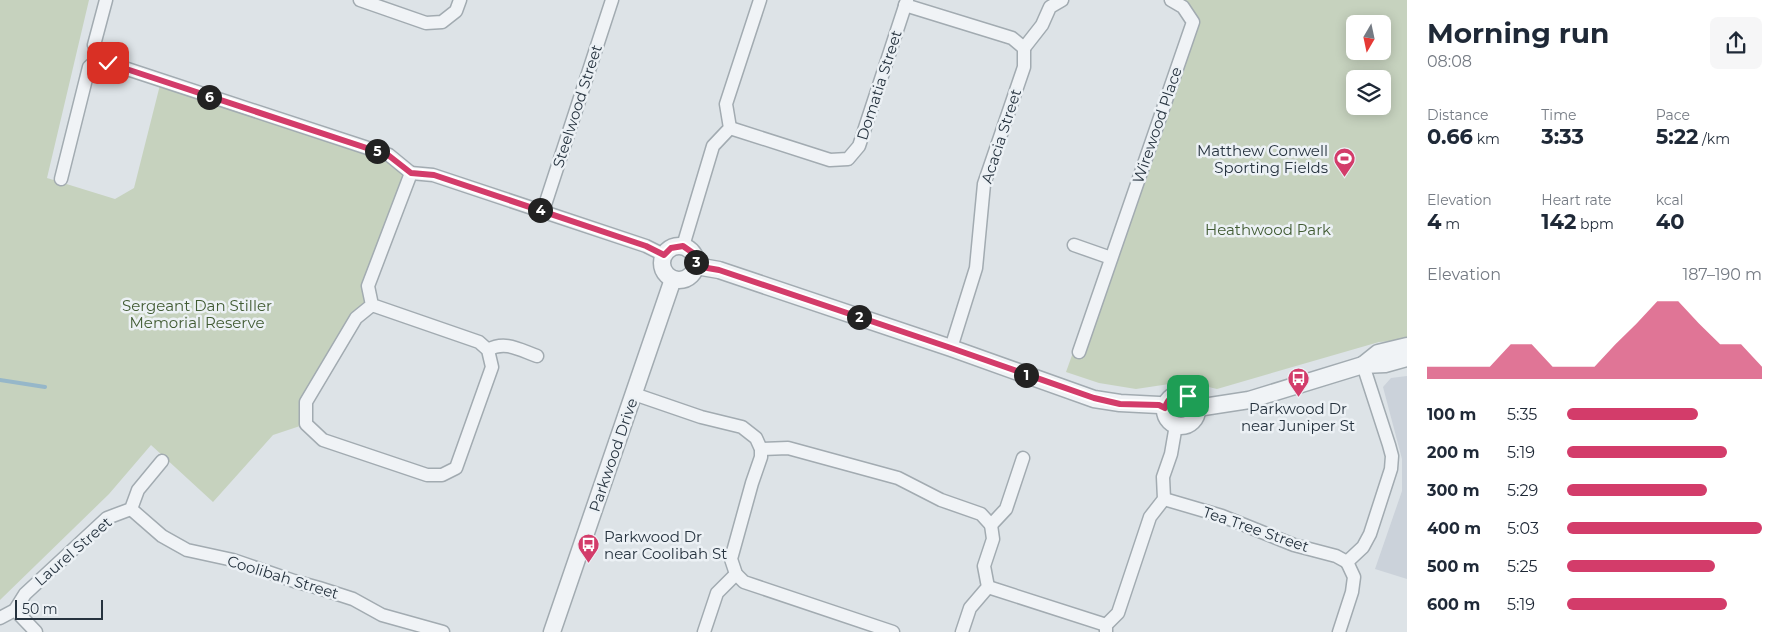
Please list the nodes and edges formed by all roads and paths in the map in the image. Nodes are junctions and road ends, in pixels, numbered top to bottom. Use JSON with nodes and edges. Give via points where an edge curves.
{"nodes":[{"id":1,"x":106,"y":0,"type":"edge"},
{"id":2,"x":360,"y":0,"type":"edge"},
{"id":3,"x":460,"y":0,"type":"edge"},
{"id":4,"x":612,"y":0,"type":"edge"},
{"id":5,"x":760,"y":0,"type":"edge"},
{"id":6,"x":1062,"y":0,"type":"edge"},
{"id":7,"x":1171,"y":0,"type":"edge"},
{"id":8,"x":906,"y":2,"type":"edge"},
{"id":9,"x":1024,"y":48,"type":"junction"},
{"id":10,"x":100,"y":57,"type":"junction"},
{"id":11,"x":730,"y":128,"type":"junction"},
{"id":12,"x":411,"y":173,"type":"junction"},
{"id":13,"x":61,"y":179,"type":"dead end"},
{"id":14,"x":542,"y":211,"type":"junction"},
{"id":15,"x":1074,"y":245,"type":"dead end"},
{"id":16,"x":683,"y":246,"type":"junction"},
{"id":17,"x":664,"y":255,"type":"junction"},
{"id":18,"x":1111,"y":258,"type":"junction"},
{"id":19,"x":696,"y":266,"type":"junction"},
{"id":20,"x":673,"y":279,"type":"junction"},
{"id":21,"x":372,"y":305,"type":"junction"},
{"id":22,"x":1407,"y":346,"type":"edge"},
{"id":23,"x":951,"y":348,"type":"junction"},
{"id":24,"x":488,"y":350,"type":"junction"},
{"id":25,"x":1079,"y":352,"type":"dead end"},
{"id":26,"x":537,"y":356,"type":"dead end"},
{"id":27,"x":1407,"y":358,"type":"edge"},
{"id":28,"x":1363,"y":365,"type":"junction"},
{"id":29,"x":634,"y":394,"type":"junction"},
{"id":30,"x":1165,"y":408,"type":"junction"},
{"id":31,"x":1197,"y":408,"type":"junction"},
{"id":32,"x":1176,"y":425,"type":"junction"},
{"id":33,"x":761,"y":449,"type":"junction"},
{"id":34,"x":1023,"y":458,"type":"dead end"},
{"id":35,"x":162,"y":461,"type":"dead end"},
{"id":36,"x":1164,"y":499,"type":"junction"},
{"id":37,"x":131,"y":509,"type":"junction"},
{"id":38,"x":990,"y":525,"type":"junction"},
{"id":39,"x":1347,"y":562,"type":"junction"},
{"id":40,"x":736,"y":574,"type":"junction"},
{"id":41,"x":988,"y":587,"type":"junction"},
{"id":42,"x":15,"y":610,"type":"junction"},
{"id":43,"x":0,"y":618,"type":"edge"},
{"id":44,"x":1106,"y":629,"type":"edge"},
{"id":45,"x":36,"y":632,"type":"edge"},
{"id":46,"x":443,"y":632,"type":"edge"},
{"id":47,"x":552,"y":632,"type":"edge"},
{"id":48,"x":704,"y":632,"type":"edge"},
{"id":49,"x":893,"y":632,"type":"edge"},
{"id":50,"x":962,"y":632,"type":"edge"},
{"id":51,"x":1339,"y":632,"type":"edge"}],
"edges":[{"from":1,"to":10,"type":"street","via":[[94,45]]},
{"from":2,"to":3,"type":"street","via":[[426,23],[442,22],[456,11]]},
{"from":4,"to":14,"type":"street","name":"Steelwood Street"},
{"from":5,"to":11,"type":"street","via":[[726,104]]},
{"from":6,"to":9,"type":"street","via":[[1050,7],[1042,25]]},
{"from":7,"to":18,"type":"street","name":"Wirewood Place","via":[[1183,6],[1192,22]]},
{"from":8,"to":9,"type":"street","via":[[1012,38]]},
{"from":8,"to":11,"type":"street","name":"Domatia Street","via":[[859,146],[848,159],[830,160]]},
{"from":9,"to":23,"type":"street","name":"Acacia Street","via":[[1024,67],[984,184],[976,268]]},
{"from":10,"to":12,"type":"street","via":[[146,77],[388,155]]},
{"from":10,"to":13,"type":"street","via":[[89,67]]},
{"from":11,"to":16,"type":"street","via":[[713,146]]},
{"from":12,"to":14,"type":"street","via":[[434,175]]},
{"from":12,"to":21,"type":"street","via":[[368,286]]},
{"from":14,"to":17,"type":"street"},
{"from":15,"to":18,"type":"street"},
{"from":16,"to":17,"type":"street","via":[[671,248]]},
{"from":16,"to":19,"type":"street","via":[[693,253]]},
{"from":17,"to":20,"type":"street","via":[[664,270]]},
{"from":18,"to":25,"type":"street","name":"Wirewood Place"},
{"from":19,"to":20,"type":"street","via":[[690,276]]},
{"from":19,"to":23,"type":"street","via":[[719,270]]},
{"from":20,"to":29,"type":"street","name":"Parkwood Drive"},
{"from":21,"to":24,"type":"street","via":[[479,342]]},
{"from":21,"to":24,"type":"street","via":[[356,318],[306,402],[306,424],[322,440],[427,475],[442,475],[456,468],[492,367]]},
{"from":22,"to":28,"type":"street","via":[[1378,353]]},
{"from":23,"to":30,"type":"street","via":[[1094,398]]},
{"from":24,"to":26,"type":"street","via":[[505,344]]},
{"from":27,"to":28,"type":"street"},
{"from":28,"to":31,"type":"street","via":[[1268,395]]},
{"from":28,"to":39,"type":"street","via":[[1392,456],[1391,469],[1367,541]]},
{"from":29,"to":33,"type":"street","via":[[742,427],[756,438]]},
{"from":29,"to":47,"type":"street","name":"Parkwood Drive"},
{"from":30,"to":31,"type":"street","via":[[1170,398],[1182,394],[1194,401]]},
{"from":30,"to":32,"type":"street","via":[[1167,419]]},
{"from":31,"to":32,"type":"street","via":[[1191,422]]},
{"from":32,"to":36,"type":"street","via":[[1163,477]]},
{"from":33,"to":38,"type":"street","via":[[788,448],[898,478],[940,500],[981,514]]},
{"from":33,"to":40,"type":"street","via":[[760,464],[731,559]]},
{"from":34,"to":38,"type":"street","via":[[1006,509]]},
{"from":35,"to":37,"type":"street","via":[[138,490]]},
{"from":36,"to":39,"type":"street","name":"Tea Tree Street","via":[[1222,516]]},
{"from":36,"to":44,"type":"street","via":[[1150,517],[1118,613]]},
{"from":37,"to":42,"type":"street","name":"Laurel Street","via":[[107,518],[25,594]]},
{"from":37,"to":46,"type":"street","name":"Coolibah Street","via":[[162,536],[187,550],[233,560],[354,599],[382,615]]},
{"from":38,"to":41,"type":"street","via":[[993,539],[984,566]]},
{"from":39,"to":51,"type":"street","via":[[1354,577]]},
{"from":40,"to":48,"type":"street","via":[[717,593]]},
{"from":40,"to":49,"type":"street","via":[[744,582]]},
{"from":41,"to":44,"type":"street"},
{"from":41,"to":50,"type":"street","via":[[970,608]]},
{"from":42,"to":43,"type":"street","name":"Laurel Street"},
{"from":42,"to":45,"type":"street"}]}
